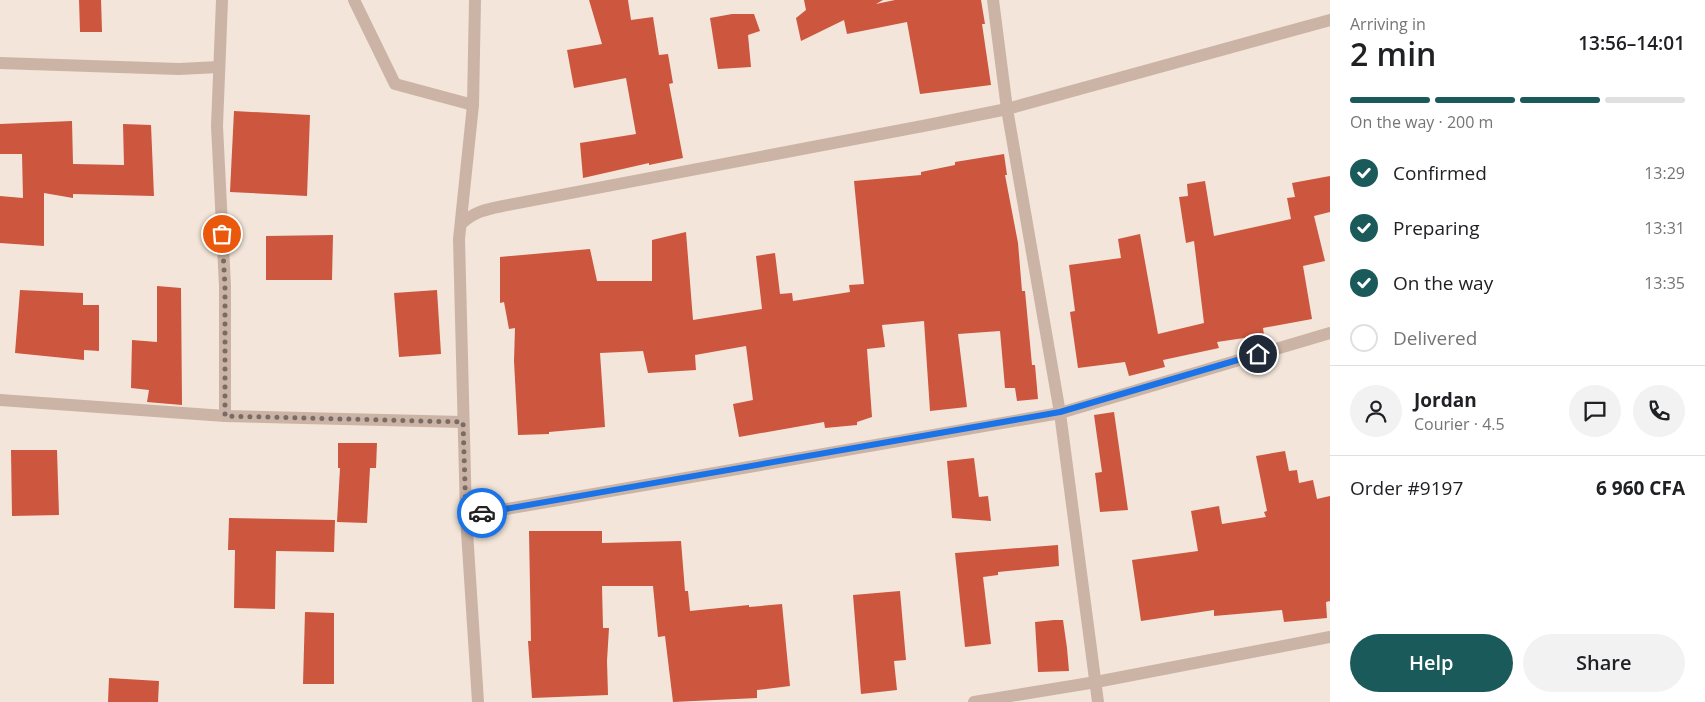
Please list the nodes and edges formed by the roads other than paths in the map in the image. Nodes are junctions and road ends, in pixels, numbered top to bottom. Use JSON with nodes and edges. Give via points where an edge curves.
{"nodes":[{"id":1,"x":222,"y":0,"type":"edge"},
{"id":2,"x":354,"y":0,"type":"edge"},
{"id":3,"x":475,"y":0,"type":"edge"},
{"id":4,"x":993,"y":0,"type":"edge"},
{"id":5,"x":1330,"y":20,"type":"edge"},
{"id":6,"x":0,"y":63,"type":"edge"},
{"id":7,"x":219,"y":67,"type":"junction"},
{"id":8,"x":473,"y":105,"type":"junction"},
{"id":9,"x":1007,"y":109,"type":"junction"},
{"id":10,"x":462,"y":224,"type":"junction"},
{"id":11,"x":1330,"y":333,"type":"edge"},
{"id":12,"x":0,"y":400,"type":"edge"},
{"id":13,"x":1060,"y":412,"type":"junction"},
{"id":14,"x":225,"y":416,"type":"junction"},
{"id":15,"x":463,"y":422,"type":"junction"},
{"id":16,"x":466,"y":516,"type":"junction"},
{"id":17,"x":1330,"y":637,"type":"edge"},
{"id":18,"x":1096,"y":682,"type":"junction"},
{"id":19,"x":478,"y":702,"type":"edge"},
{"id":20,"x":974,"y":702,"type":"edge"},
{"id":21,"x":1098,"y":702,"type":"edge"}],
"edges":[{"from":1,"to":7,"type":"street"},
{"from":2,"to":8,"type":"street","via":[[395,84]]},
{"from":3,"to":8,"type":"street"},
{"from":4,"to":9,"type":"street"},
{"from":5,"to":9,"type":"street"},
{"from":6,"to":7,"type":"street"},
{"from":7,"to":14,"type":"street","via":[[217,126],[225,286]]},
{"from":8,"to":10,"type":"street"},
{"from":9,"to":10,"type":"street","via":[[499,207],[470,216]]},
{"from":9,"to":13,"type":"street"},
{"from":10,"to":15,"type":"street","via":[[459,246]]},
{"from":11,"to":13,"type":"street"},
{"from":12,"to":14,"type":"street"},
{"from":13,"to":16,"type":"street"},
{"from":13,"to":18,"type":"street"},
{"from":14,"to":15,"type":"street"},
{"from":15,"to":16,"type":"street"},
{"from":16,"to":19,"type":"street"},
{"from":17,"to":18,"type":"street"},
{"from":18,"to":20,"type":"street"},
{"from":18,"to":21,"type":"street"}]}
